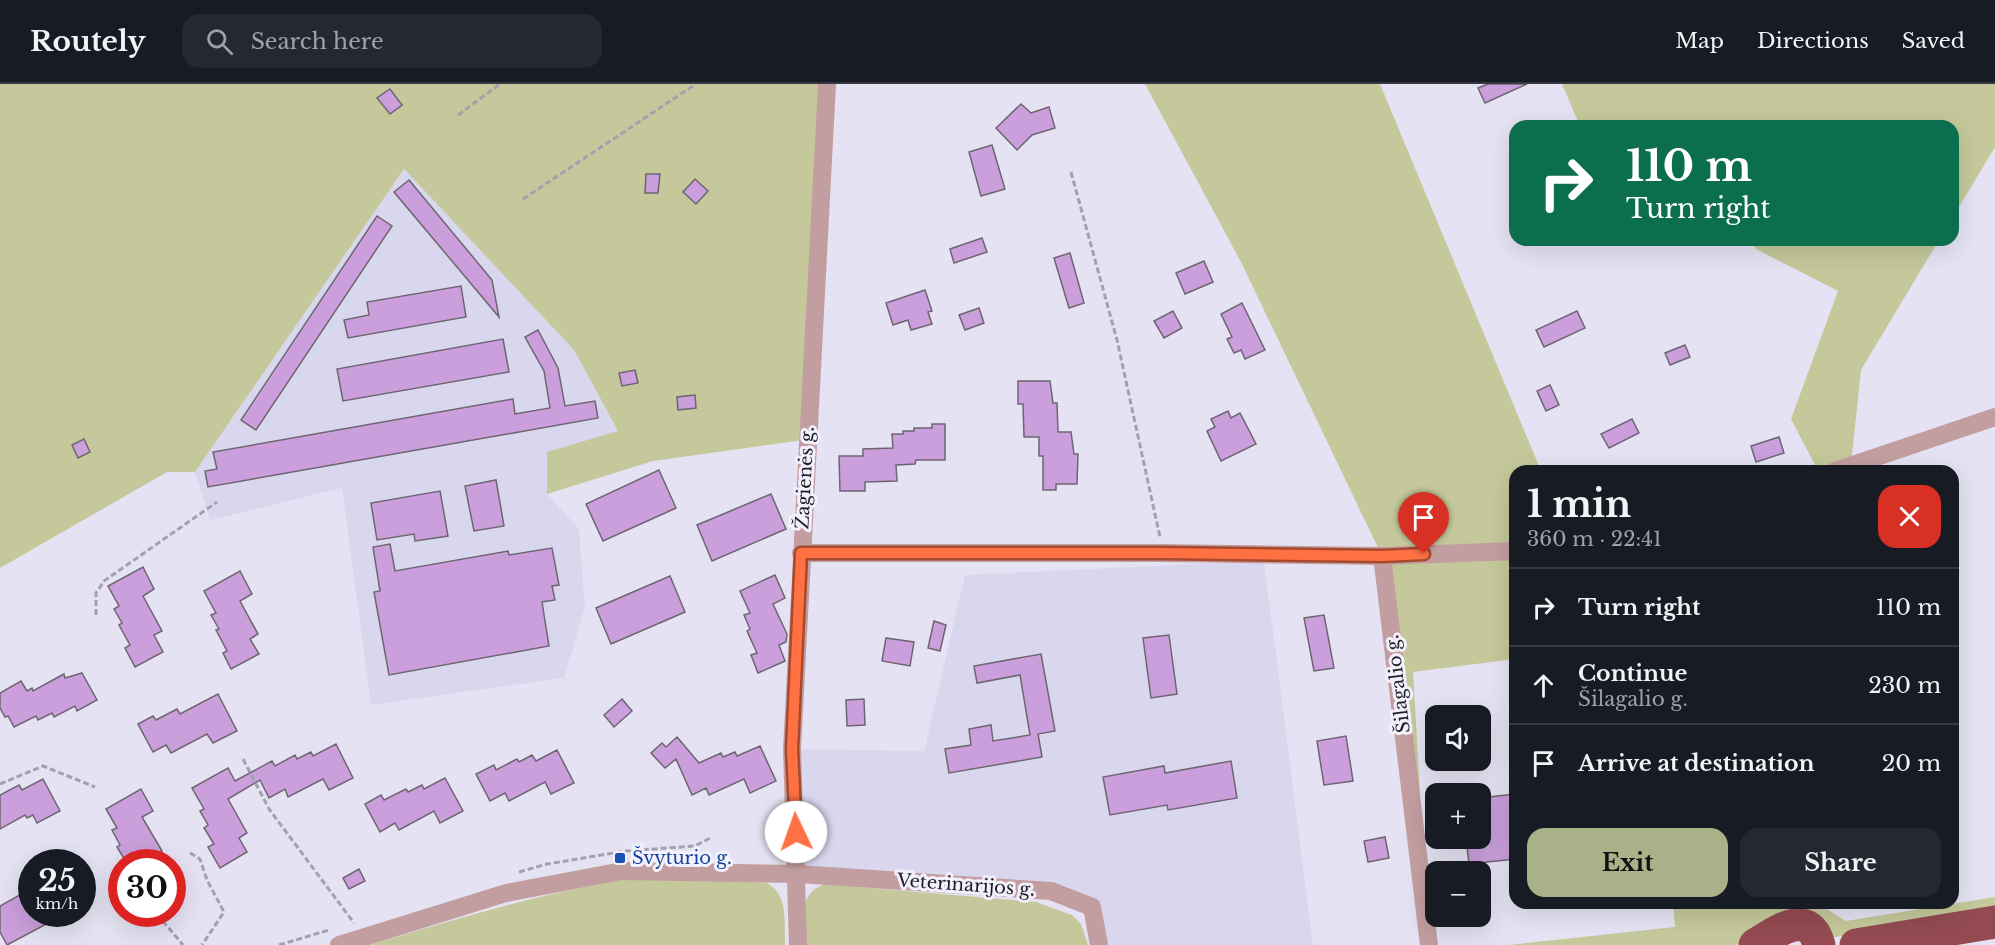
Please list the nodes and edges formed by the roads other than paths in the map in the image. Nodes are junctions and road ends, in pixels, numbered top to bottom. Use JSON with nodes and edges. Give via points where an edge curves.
{"nodes":[{"id":1,"x":827,"y":84,"type":"edge"},
{"id":2,"x":1995,"y":417,"type":"edge"},
{"id":3,"x":1853,"y":465,"type":"edge"},
{"id":4,"x":1509,"y":552,"type":"edge"},
{"id":5,"x":801,"y":553,"type":"junction"},
{"id":6,"x":1382,"y":556,"type":"junction"},
{"id":7,"x":798,"y":874,"type":"junction"},
{"id":8,"x":1995,"y":922,"type":"edge"},
{"id":9,"x":339,"y":945,"type":"edge"},
{"id":10,"x":798,"y":945,"type":"edge"},
{"id":11,"x":1099,"y":945,"type":"edge"},
{"id":12,"x":1426,"y":945,"type":"edge"},
{"id":13,"x":1755,"y":945,"type":"edge"},
{"id":14,"x":1819,"y":945,"type":"edge"},
{"id":15,"x":1856,"y":945,"type":"edge"}],
"edges":[{"from":1,"to":5,"type":"street","name":"Žagienės g."},
{"from":2,"to":3,"type":"street"},
{"from":4,"to":6,"type":"street"},
{"from":5,"to":6,"type":"street"},
{"from":5,"to":7,"type":"street","name":"Žagienės g.","via":[[792,749]]},
{"from":6,"to":12,"type":"street","name":"Šilagalio g."},
{"from":7,"to":9,"type":"street","via":[[622,871],[506,892]]},
{"from":7,"to":10,"type":"street","name":"Žagienės g."},
{"from":7,"to":11,"type":"street","name":"Veterinarijos g.","via":[[1051,891],[1092,907]]},
{"from":8,"to":15,"type":"highway"},
{"from":13,"to":14,"type":"highway","via":[[1796,924],[1813,931]]}]}
